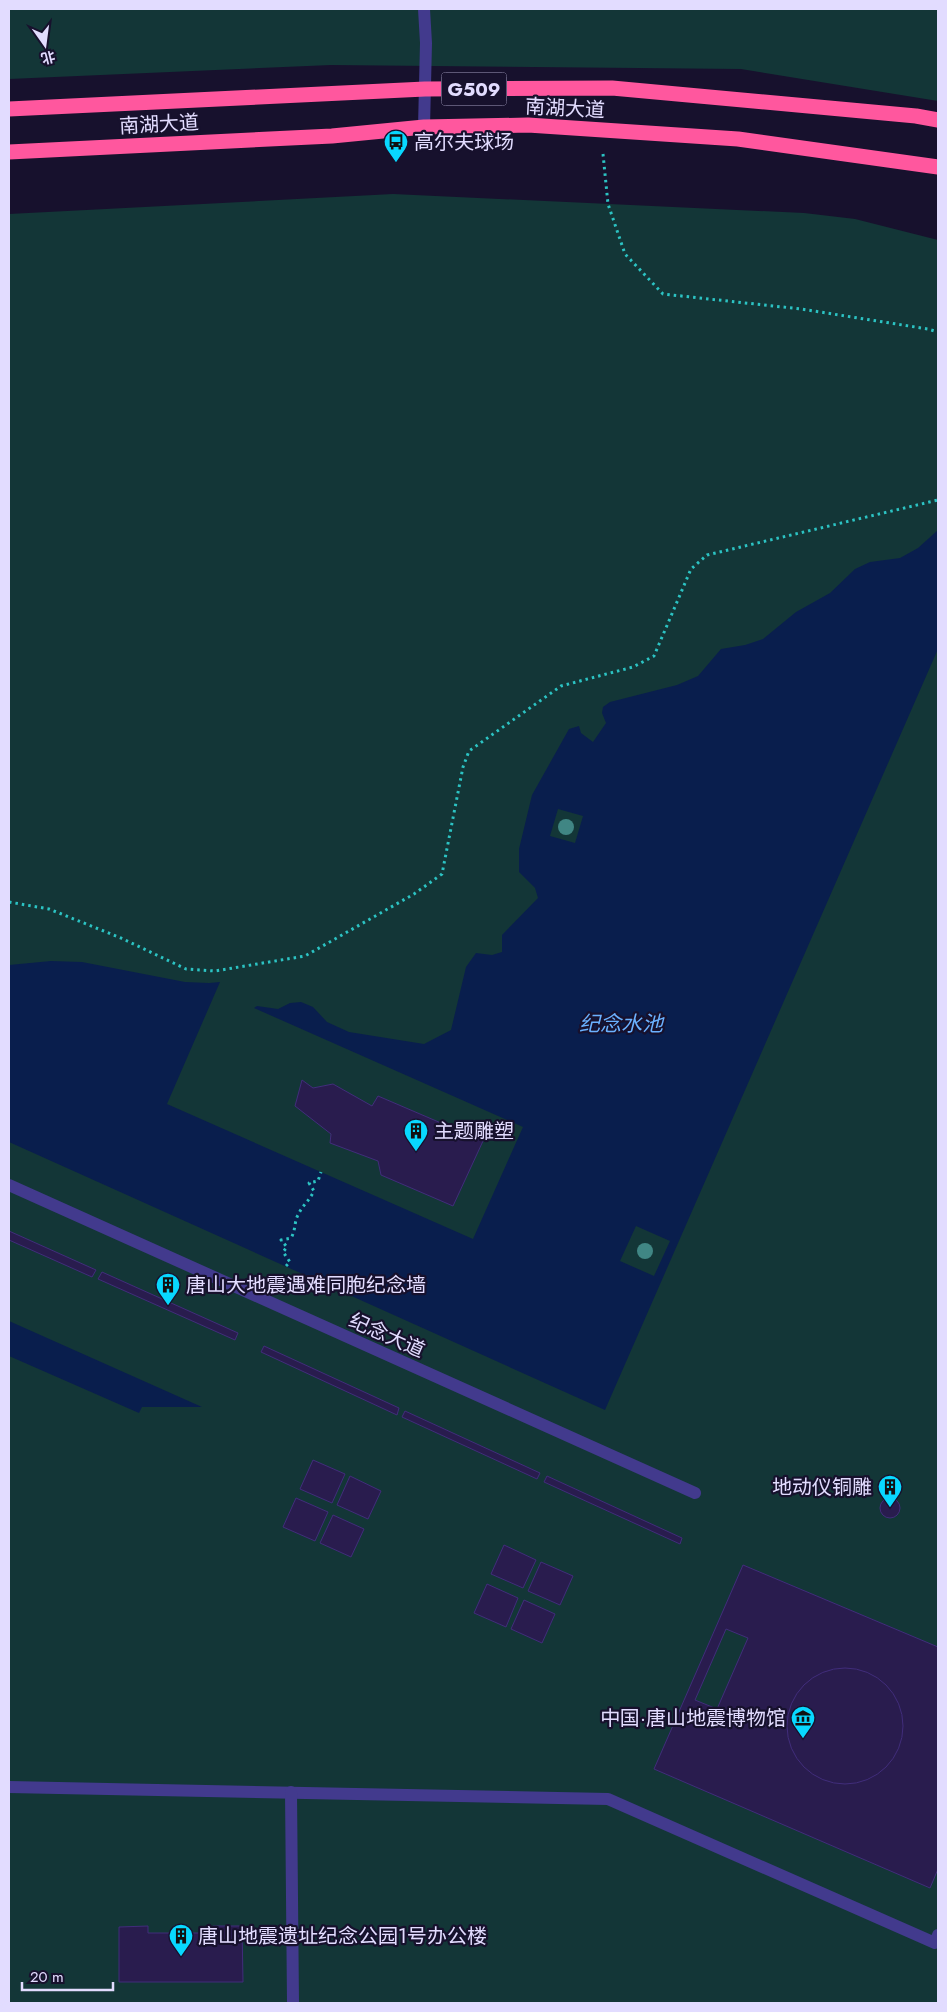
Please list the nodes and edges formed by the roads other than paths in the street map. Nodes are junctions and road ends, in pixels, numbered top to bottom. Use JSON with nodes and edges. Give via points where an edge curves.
{"nodes":[{"id":1,"x":424,"y":9,"type":"edge"},
{"id":2,"x":425,"y":89,"type":"junction"},
{"id":3,"x":9,"y":109,"type":"edge"},
{"id":4,"x":938,"y":120,"type":"edge"},
{"id":5,"x":424,"y":127,"type":"junction"},
{"id":6,"x":9,"y":152,"type":"edge"},
{"id":7,"x":938,"y":167,"type":"edge"},
{"id":8,"x":9,"y":1186,"type":"edge"},
{"id":9,"x":695,"y":1493,"type":"dead end"},
{"id":10,"x":9,"y":1787,"type":"edge"},
{"id":11,"x":291,"y":1792,"type":"junction"},
{"id":12,"x":938,"y":1935,"type":"edge"},
{"id":13,"x":293,"y":2003,"type":"edge"}],
"edges":[{"from":1,"to":2,"type":"street"},
{"from":2,"to":3,"type":"highway","name":"南湖大道","number":"G509"},
{"from":2,"to":4,"type":"highway","name":"南湖大道","number":"G509","via":[[612,88]]},
{"from":2,"to":5,"type":"street"},
{"from":5,"to":6,"type":"highway","name":"南湖大道","number":"G509","via":[[332,136]]},
{"from":5,"to":7,"type":"highway","name":"南湖大道","number":"G509","via":[[528,125],[738,139]]},
{"from":8,"to":9,"type":"street","name":"纪念大道"},
{"from":10,"to":11,"type":"street"},
{"from":11,"to":12,"type":"street","via":[[608,1799],[935,1943]]},
{"from":11,"to":13,"type":"street"}]}
